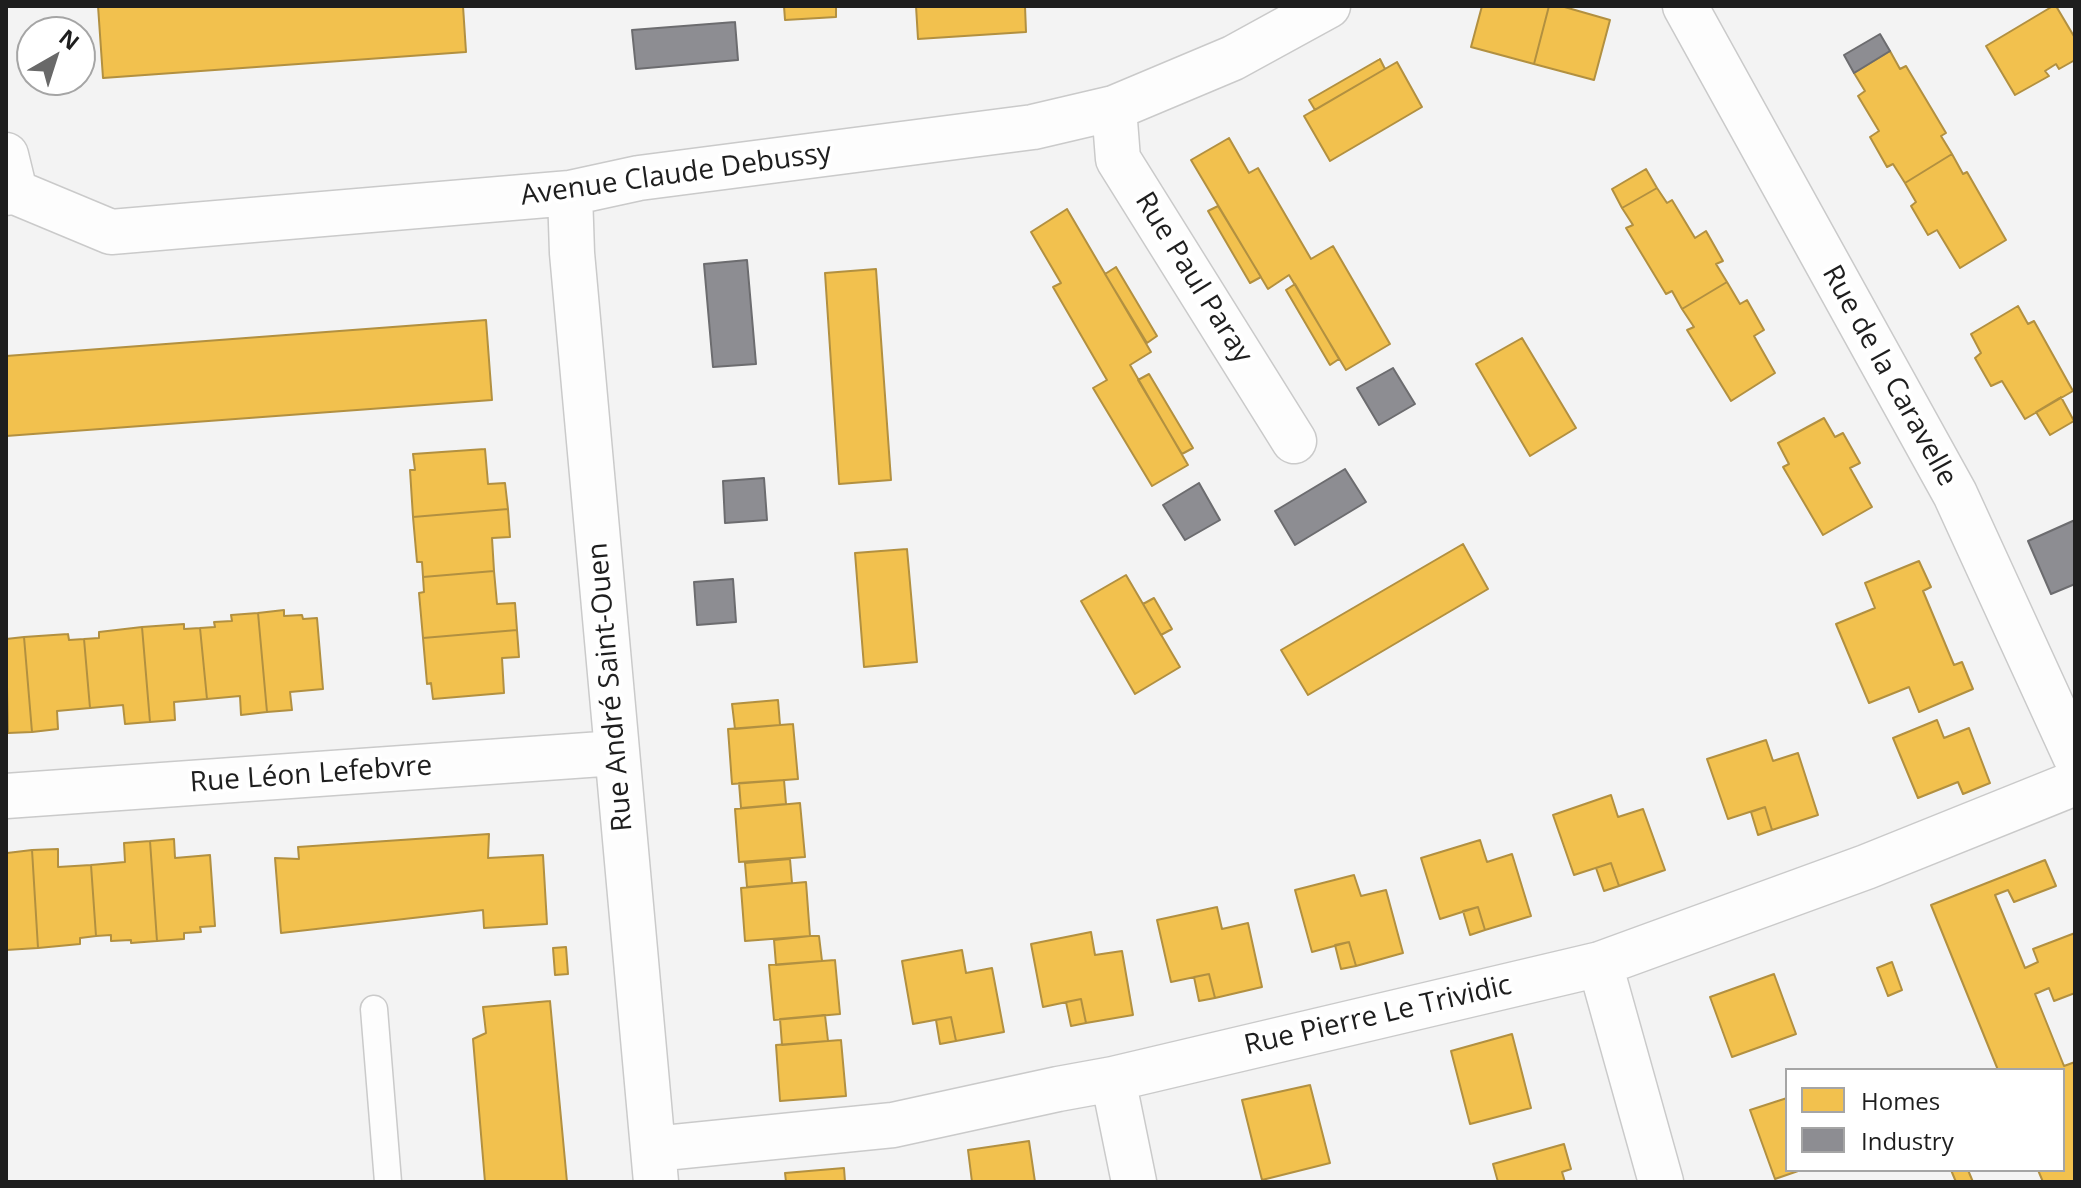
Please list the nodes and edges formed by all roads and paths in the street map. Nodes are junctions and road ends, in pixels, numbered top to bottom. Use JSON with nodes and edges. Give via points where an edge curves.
{"nodes":[{"id":1,"x":1328,"y":6,"type":"edge"},
{"id":2,"x":1685,"y":6,"type":"edge"},
{"id":3,"x":1114,"y":108,"type":"junction"},
{"id":4,"x":9,"y":180,"type":"edge"},
{"id":5,"x":570,"y":193,"type":"junction"},
{"id":6,"x":1294,"y":441,"type":"dead end"},
{"id":7,"x":616,"y":753,"type":"junction"},
{"id":8,"x":2075,"y":756,"type":"edge"},
{"id":9,"x":2075,"y":783,"type":"edge"},
{"id":10,"x":6,"y":796,"type":"edge"},
{"id":11,"x":1600,"y":964,"type":"junction"},
{"id":12,"x":374,"y":1009,"type":"dead end"},
{"id":13,"x":1113,"y":1079,"type":"junction"},
{"id":14,"x":655,"y":1166,"type":"edge"},
{"id":15,"x":388,"y":1182,"type":"edge"},
{"id":16,"x":1134,"y":1182,"type":"edge"},
{"id":17,"x":1661,"y":1182,"type":"edge"}],
"edges":[{"from":1,"to":3,"type":"street","name":"Avenue Claude Debussy","via":[[1233,58]]},
{"from":2,"to":8,"type":"street","name":"Rue de la Caravelle","via":[[1955,494]]},
{"from":3,"to":5,"type":"street","name":"Avenue Claude Debussy","via":[[1033,127],[639,178]]},
{"from":3,"to":6,"type":"street","name":"Rue Paul Paray","via":[[1118,159]]},
{"from":4,"to":5,"type":"street","name":"Avenue Claude Debussy","via":[[111,232]]},
{"from":5,"to":7,"type":"street","name":"Rue André Saint-Ouen"},
{"from":7,"to":10,"type":"street","name":"Rue Léon Lefebvre"},
{"from":7,"to":14,"type":"street","name":"Rue André Saint-Ouen"},
{"from":9,"to":11,"type":"street","name":"Rue Pierre Le Trividic","via":[[1866,867]]},
{"from":11,"to":13,"type":"street","name":"Rue Pierre Le Trividic"},
{"from":11,"to":17,"type":"street"},
{"from":12,"to":15,"type":"lane"},
{"from":13,"to":14,"type":"street","name":"Rue Pierre Le Trividic","via":[[893,1125]]},
{"from":13,"to":16,"type":"street"}]}
